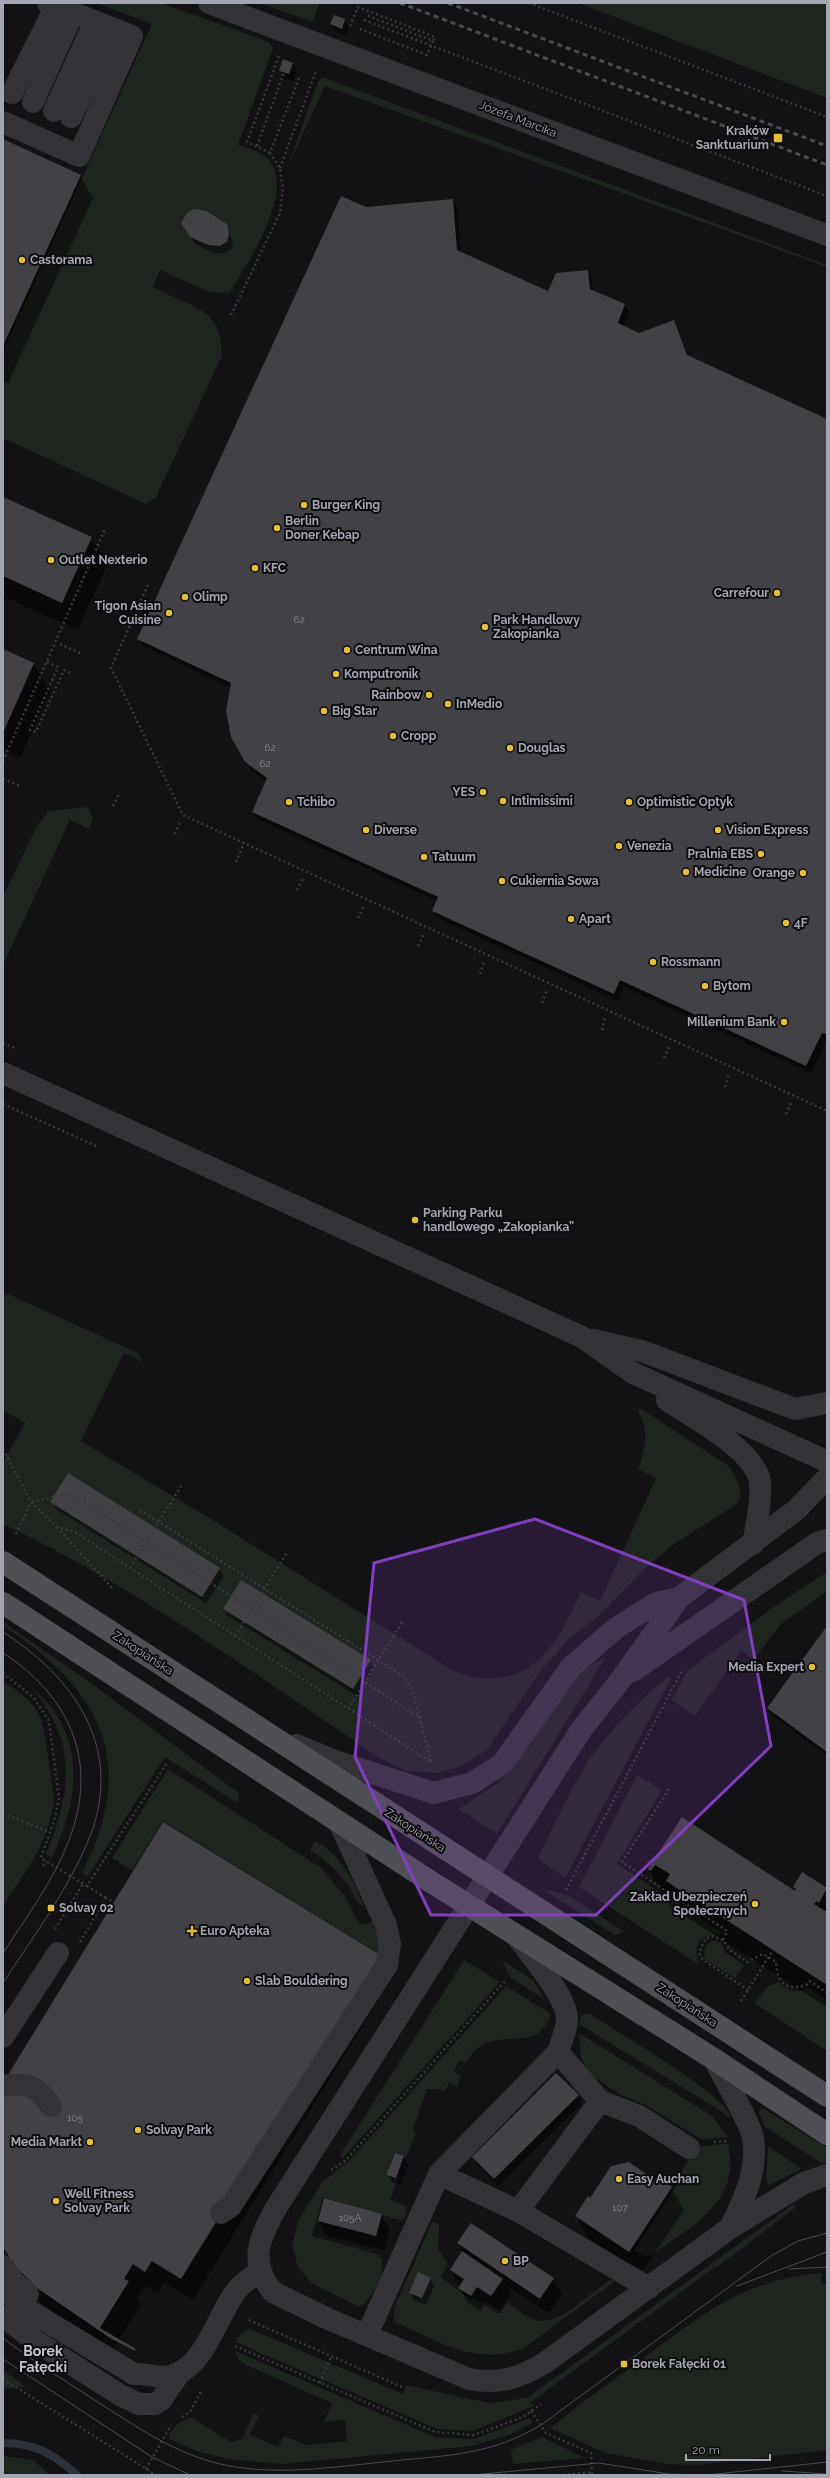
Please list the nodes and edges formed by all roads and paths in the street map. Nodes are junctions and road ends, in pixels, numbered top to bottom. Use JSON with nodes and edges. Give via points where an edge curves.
{"nodes":[{"id":1,"x":209,"y":3,"type":"edge"},
{"id":2,"x":529,"y":3,"type":"edge"},
{"id":3,"x":59,"y":7,"type":"edge"},
{"id":4,"x":366,"y":15,"type":"dead end"},
{"id":5,"x":364,"y":20,"type":"dead end"},
{"id":6,"x":104,"y":25,"type":"junction"},
{"id":7,"x":347,"y":25,"type":"dead end"},
{"id":8,"x":360,"y":29,"type":"dead end"},
{"id":9,"x":433,"y":41,"type":"junction"},
{"id":10,"x":431,"y":47,"type":"junction"},
{"id":11,"x":280,"y":53,"type":"dead end"},
{"id":12,"x":286,"y":67,"type":"dead end"},
{"id":13,"x":318,"y":67,"type":"dead end"},
{"id":14,"x":298,"y":78,"type":"dead end"},
{"id":15,"x":8,"y":91,"type":"edge"},
{"id":16,"x":33,"y":102,"type":"junction"},
{"id":17,"x":62,"y":114,"type":"junction"},
{"id":18,"x":827,"y":117,"type":"edge"},
{"id":19,"x":3,"y":122,"type":"edge"},
{"id":20,"x":91,"y":126,"type":"junction"},
{"id":21,"x":257,"y":146,"type":"junction"},
{"id":22,"x":270,"y":153,"type":"junction"},
{"id":23,"x":280,"y":168,"type":"junction"},
{"id":24,"x":827,"y":196,"type":"edge"},
{"id":25,"x":827,"y":235,"type":"edge"},
{"id":26,"x":231,"y":315,"type":"dead end"},
{"id":27,"x":105,"y":529,"type":"dead end"},
{"id":28,"x":148,"y":585,"type":"dead end"},
{"id":29,"x":60,"y":644,"type":"dead end"},
{"id":30,"x":80,"y":653,"type":"dead end"},
{"id":31,"x":47,"y":662,"type":"junction"},
{"id":32,"x":71,"y":673,"type":"dead end"},
{"id":33,"x":3,"y":761,"type":"edge"},
{"id":34,"x":3,"y":779,"type":"edge"},
{"id":35,"x":20,"y":786,"type":"dead end"},
{"id":36,"x":119,"y":794,"type":"dead end"},
{"id":37,"x":113,"y":806,"type":"dead end"},
{"id":38,"x":180,"y":822,"type":"dead end"},
{"id":39,"x":175,"y":834,"type":"dead end"},
{"id":40,"x":244,"y":844,"type":"junction"},
{"id":41,"x":236,"y":862,"type":"dead end"},
{"id":42,"x":303,"y":878,"type":"dead end"},
{"id":43,"x":297,"y":890,"type":"dead end"},
{"id":44,"x":364,"y":906,"type":"dead end"},
{"id":45,"x":358,"y":918,"type":"dead end"},
{"id":46,"x":424,"y":934,"type":"dead end"},
{"id":47,"x":418,"y":946,"type":"dead end"},
{"id":48,"x":484,"y":962,"type":"dead end"},
{"id":49,"x":480,"y":974,"type":"dead end"},
{"id":50,"x":548,"y":990,"type":"dead end"},
{"id":51,"x":542,"y":1003,"type":"dead end"},
{"id":52,"x":605,"y":1017,"type":"dead end"},
{"id":53,"x":602,"y":1030,"type":"dead end"},
{"id":54,"x":669,"y":1046,"type":"dead end"},
{"id":55,"x":664,"y":1058,"type":"dead end"},
{"id":56,"x":3,"y":1072,"type":"edge"},
{"id":57,"x":729,"y":1074,"type":"dead end"},
{"id":58,"x":725,"y":1087,"type":"dead end"},
{"id":59,"x":791,"y":1103,"type":"dead end"},
{"id":60,"x":827,"y":1111,"type":"edge"},
{"id":61,"x":786,"y":1114,"type":"dead end"},
{"id":62,"x":582,"y":1337,"type":"junction"},
{"id":63,"x":633,"y":1373,"type":"junction"},
{"id":64,"x":827,"y":1403,"type":"edge"},
{"id":65,"x":3,"y":1449,"type":"edge"},
{"id":66,"x":827,"y":1468,"type":"edge"},
{"id":67,"x":181,"y":1486,"type":"dead end"},
{"id":68,"x":32,"y":1502,"type":"junction"},
{"id":69,"x":140,"y":1510,"type":"dead end"},
{"id":70,"x":159,"y":1522,"type":"junction"},
{"id":71,"x":56,"y":1527,"type":"junction"},
{"id":72,"x":16,"y":1534,"type":"dead end"},
{"id":73,"x":827,"y":1540,"type":"edge"},
{"id":74,"x":147,"y":1542,"type":"junction"},
{"id":75,"x":753,"y":1544,"type":"junction"},
{"id":76,"x":288,"y":1551,"type":"dead end"},
{"id":77,"x":3,"y":1562,"type":"edge"},
{"id":78,"x":130,"y":1568,"type":"junction"},
{"id":79,"x":265,"y":1588,"type":"junction"},
{"id":80,"x":114,"y":1590,"type":"dead end"},
{"id":81,"x":680,"y":1598,"type":"junction"},
{"id":82,"x":3,"y":1604,"type":"edge"},
{"id":83,"x":251,"y":1609,"type":"junction"},
{"id":84,"x":403,"y":1621,"type":"dead end"},
{"id":85,"x":234,"y":1636,"type":"junction"},
{"id":86,"x":378,"y":1660,"type":"junction"},
{"id":87,"x":687,"y":1662,"type":"dead end"},
{"id":88,"x":3,"y":1673,"type":"edge"},
{"id":89,"x":622,"y":1678,"type":"junction"},
{"id":90,"x":365,"y":1682,"type":"junction"},
{"id":91,"x":348,"y":1709,"type":"junction"},
{"id":92,"x":422,"y":1718,"type":"junction"},
{"id":93,"x":272,"y":1736,"type":"junction"},
{"id":94,"x":431,"y":1762,"type":"junction"},
{"id":95,"x":167,"y":1763,"type":"dead end"},
{"id":96,"x":432,"y":1768,"type":"dead end"},
{"id":97,"x":669,"y":1789,"type":"dead end"},
{"id":98,"x":3,"y":1814,"type":"edge"},
{"id":99,"x":339,"y":1822,"type":"junction"},
{"id":100,"x":50,"y":1832,"type":"junction"},
{"id":101,"x":46,"y":1861,"type":"junction"},
{"id":102,"x":43,"y":1866,"type":"dead end"},
{"id":103,"x":83,"y":1884,"type":"junction"},
{"id":104,"x":86,"y":1886,"type":"junction"},
{"id":105,"x":566,"y":1890,"type":"dead end"},
{"id":106,"x":106,"y":1898,"type":"junction"},
{"id":107,"x":114,"y":1903,"type":"dead end"},
{"id":108,"x":516,"y":1936,"type":"junction"},
{"id":109,"x":723,"y":1940,"type":"junction"},
{"id":110,"x":773,"y":1950,"type":"dead end"},
{"id":111,"x":58,"y":1953,"type":"junction"},
{"id":112,"x":768,"y":1957,"type":"junction"},
{"id":113,"x":506,"y":1980,"type":"dead end"},
{"id":114,"x":748,"y":1990,"type":"junction"},
{"id":115,"x":827,"y":1993,"type":"edge"},
{"id":116,"x":741,"y":2001,"type":"dead end"},
{"id":117,"x":3,"y":2037,"type":"edge"},
{"id":118,"x":558,"y":2052,"type":"junction"},
{"id":119,"x":714,"y":2059,"type":"junction"},
{"id":120,"x":3,"y":2086,"type":"edge"},
{"id":121,"x":827,"y":2096,"type":"edge"},
{"id":122,"x":3,"y":2100,"type":"edge"},
{"id":123,"x":600,"y":2101,"type":"junction"},
{"id":124,"x":827,"y":2134,"type":"edge"},
{"id":125,"x":689,"y":2148,"type":"dead end"},
{"id":126,"x":329,"y":2170,"type":"dead end"},
{"id":127,"x":439,"y":2174,"type":"junction"},
{"id":128,"x":827,"y":2175,"type":"edge"},
{"id":129,"x":518,"y":2211,"type":"junction"},
{"id":130,"x":221,"y":2214,"type":"dead end"},
{"id":131,"x":730,"y":2228,"type":"junction"},
{"id":132,"x":3,"y":2266,"type":"edge"},
{"id":133,"x":260,"y":2271,"type":"junction"},
{"id":134,"x":3,"y":2288,"type":"edge"},
{"id":135,"x":649,"y":2288,"type":"junction"},
{"id":136,"x":3,"y":2316,"type":"edge"},
{"id":137,"x":245,"y":2323,"type":"dead end"},
{"id":138,"x":367,"y":2335,"type":"junction"},
{"id":139,"x":228,"y":2344,"type":"dead end"},
{"id":140,"x":331,"y":2357,"type":"junction"},
{"id":141,"x":134,"y":2367,"type":"junction"},
{"id":142,"x":179,"y":2374,"type":"junction"},
{"id":143,"x":3,"y":2379,"type":"edge"},
{"id":144,"x":320,"y":2383,"type":"junction"},
{"id":145,"x":204,"y":2386,"type":"dead end"},
{"id":146,"x":402,"y":2387,"type":"dead end"},
{"id":147,"x":541,"y":2404,"type":"dead end"},
{"id":148,"x":531,"y":2411,"type":"junction"},
{"id":149,"x":178,"y":2420,"type":"dead end"},
{"id":150,"x":172,"y":2424,"type":"dead end"},
{"id":151,"x":146,"y":2470,"type":"junction"},
{"id":152,"x":592,"y":2474,"type":"edge"},
{"id":153,"x":156,"y":2475,"type":"edge"},
{"id":154,"x":563,"y":2475,"type":"edge"}],
"edges":[{"from":1,"to":25,"type":"street","name":"Józefa Marcika"},
{"from":2,"to":18,"type":"path"},
{"from":3,"to":6,"type":"street"},
{"from":3,"to":15,"type":"street"},
{"from":3,"to":16,"type":"street"},
{"from":4,"to":9,"type":"path"},
{"from":5,"to":10,"type":"path"},
{"from":6,"to":17,"type":"street"},
{"from":6,"to":20,"type":"street","via":[[132,36]]},
{"from":7,"to":9,"type":"path","via":[[351,27],[358,7],[435,36]]},
{"from":8,"to":10,"type":"path","via":[[427,55]]},
{"from":9,"to":10,"type":"path"},
{"from":10,"to":24,"type":"path"},
{"from":11,"to":21,"type":"path","via":[[247,142]]},
{"from":12,"to":21,"type":"path"},
{"from":13,"to":23,"type":"path"},
{"from":14,"to":22,"type":"path"},
{"from":15,"to":16,"type":"street"},
{"from":16,"to":17,"type":"street"},
{"from":17,"to":20,"type":"street"},
{"from":19,"to":20,"type":"street","via":[[79,156]]},
{"from":21,"to":22,"type":"path"},
{"from":22,"to":23,"type":"path"},
{"from":23,"to":26,"type":"path","via":[[283,189],[280,213]]},
{"from":27,"to":31,"type":"path"},
{"from":28,"to":40,"type":"path","via":[[111,668],[183,815]]},
{"from":29,"to":30,"type":"path"},
{"from":31,"to":32,"type":"path","via":[[58,667],[30,730],[36,732],[64,670]]},
{"from":31,"to":33,"type":"path"},
{"from":34,"to":35,"type":"path"},
{"from":36,"to":37,"type":"path"},
{"from":38,"to":39,"type":"path"},
{"from":40,"to":41,"type":"path"},
{"from":40,"to":60,"type":"path"},
{"from":42,"to":43,"type":"path"},
{"from":44,"to":45,"type":"path"},
{"from":46,"to":47,"type":"path"},
{"from":48,"to":49,"type":"path"},
{"from":50,"to":51,"type":"path"},
{"from":52,"to":53,"type":"path"},
{"from":54,"to":55,"type":"path"},
{"from":56,"to":62,"type":"street"},
{"from":57,"to":58,"type":"path"},
{"from":59,"to":61,"type":"path"},
{"from":62,"to":63,"type":"street"},
{"from":62,"to":64,"type":"street","via":[[642,1350],[795,1409]]},
{"from":63,"to":66,"type":"street"},
{"from":63,"to":75,"type":"street","via":[[744,1453],[759,1478],[758,1523]]},
{"from":65,"to":68,"type":"path"},
{"from":66,"to":75,"type":"street","via":[[796,1510]]},
{"from":67,"to":70,"type":"path"},
{"from":68,"to":71,"type":"path"},
{"from":68,"to":72,"type":"path"},
{"from":68,"to":74,"type":"path","via":[[70,1494]]},
{"from":69,"to":70,"type":"path"},
{"from":70,"to":74,"type":"path"},
{"from":70,"to":79,"type":"path"},
{"from":71,"to":78,"type":"path","via":[[73,1531]]},
{"from":71,"to":80,"type":"path"},
{"from":73,"to":89,"type":"street","via":[[817,1543]]},
{"from":74,"to":78,"type":"path"},
{"from":74,"to":83,"type":"path"},
{"from":75,"to":81,"type":"street"},
{"from":76,"to":79,"type":"path"},
{"from":77,"to":93,"type":"main road","name":"Zakopiańska"},
{"from":78,"to":85,"type":"path"},
{"from":79,"to":83,"type":"path"},
{"from":79,"to":86,"type":"path"},
{"from":81,"to":89,"type":"street"},
{"from":81,"to":93,"type":"street","via":[[656,1604],[616,1628],[571,1667],[502,1764],[472,1783],[434,1793],[335,1761]]},
{"from":82,"to":99,"type":"main road"},
{"from":83,"to":85,"type":"path"},
{"from":83,"to":90,"type":"path"},
{"from":84,"to":86,"type":"path"},
{"from":85,"to":91,"type":"path"},
{"from":86,"to":90,"type":"path"},
{"from":86,"to":92,"type":"path","via":[[403,1676],[413,1691]]},
{"from":87,"to":105,"type":"path"},
{"from":88,"to":100,"type":"path","via":[[34,1698],[49,1721],[59,1799]]},
{"from":89,"to":133,"type":"street","via":[[581,1730],[276,2208],[260,2237]]},
{"from":90,"to":91,"type":"path"},
{"from":90,"to":92,"type":"path"},
{"from":91,"to":94,"type":"path"},
{"from":92,"to":94,"type":"path"},
{"from":93,"to":121,"type":"main road","name":"Zakopiańska"},
{"from":94,"to":96,"type":"path"},
{"from":95,"to":104,"type":"path"},
{"from":97,"to":109,"type":"path","via":[[622,1862],[727,1931]]},
{"from":98,"to":100,"type":"path"},
{"from":99,"to":108,"type":"main road"},
{"from":99,"to":130,"type":"street","via":[[386,1926],[390,1944],[387,1965],[231,2206]]},
{"from":100,"to":101,"type":"path","via":[[40,1858]]},
{"from":101,"to":102,"type":"path"},
{"from":101,"to":103,"type":"path"},
{"from":103,"to":104,"type":"path"},
{"from":103,"to":111,"type":"path","via":[[44,1944]]},
{"from":104,"to":106,"type":"path"},
{"from":106,"to":107,"type":"path"},
{"from":106,"to":111,"type":"path","via":[[69,1960]]},
{"from":108,"to":118,"type":"street","via":[[550,1982],[566,2010],[567,2020]]},
{"from":108,"to":119,"type":"main road"},
{"from":109,"to":112,"type":"path","via":[[730,1950],[747,1962],[763,1954]]},
{"from":109,"to":114,"type":"path","via":[[712,1936],[705,1939],[699,1953],[703,1960]]},
{"from":110,"to":112,"type":"path"},
{"from":111,"to":117,"type":"street"},
{"from":112,"to":114,"type":"path"},
{"from":112,"to":115,"type":"path","via":[[776,1962],[777,1973],[784,1985],[797,1989],[810,1981]]},
{"from":113,"to":126,"type":"path","via":[[345,2161],[336,2169]]},
{"from":114,"to":116,"type":"path"},
{"from":118,"to":123,"type":"street"},
{"from":118,"to":127,"type":"street"},
{"from":119,"to":124,"type":"main road"},
{"from":119,"to":131,"type":"street","via":[[753,2137],[754,2167],[750,2185]]},
{"from":120,"to":122,"type":"street","via":[[31,2086],[40,2091],[51,2106],[25,2099]]},
{"from":123,"to":125,"type":"street","via":[[639,2116]]},
{"from":123,"to":129,"type":"street"},
{"from":127,"to":129,"type":"street"},
{"from":127,"to":138,"type":"street"},
{"from":128,"to":131,"type":"street","via":[[804,2183]]},
{"from":129,"to":135,"type":"street"},
{"from":131,"to":135,"type":"street"},
{"from":132,"to":141,"type":"street","via":[[14,2282],[34,2299]]},
{"from":133,"to":138,"type":"street","via":[[277,2295]]},
{"from":133,"to":142,"type":"street","via":[[236,2290],[193,2364]]},
{"from":134,"to":141,"type":"street","via":[[28,2310]]},
{"from":135,"to":138,"type":"street","via":[[546,2362],[528,2373],[505,2381],[469,2379]]},
{"from":136,"to":142,"type":"street","via":[[53,2352],[120,2395],[139,2404],[155,2404],[161,2400]]},
{"from":137,"to":140,"type":"path","via":[[250,2320]]},
{"from":139,"to":144,"type":"path"},
{"from":140,"to":144,"type":"path"},
{"from":140,"to":146,"type":"path"},
{"from":141,"to":142,"type":"street","via":[[162,2377]]},
{"from":143,"to":151,"type":"path"},
{"from":144,"to":148,"type":"path","via":[[435,2432],[474,2435],[523,2417]]},
{"from":145,"to":149,"type":"path","via":[[190,2412]]},
{"from":147,"to":148,"type":"path"},
{"from":148,"to":152,"type":"path","via":[[546,2433],[591,2453]]},
{"from":150,"to":151,"type":"path"},
{"from":151,"to":153,"type":"path"},
{"from":152,"to":154,"type":"path"}]}
